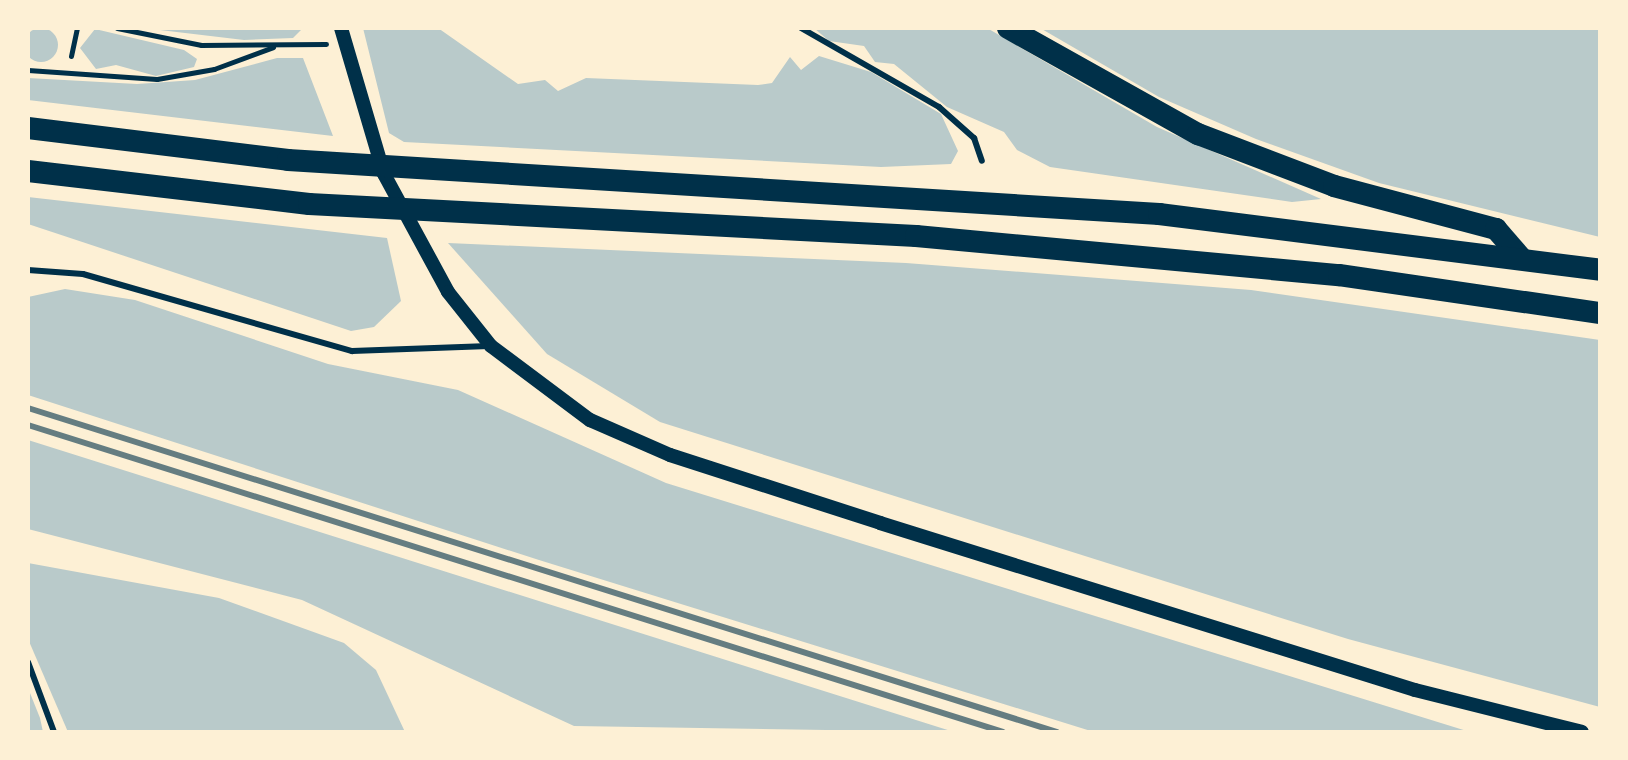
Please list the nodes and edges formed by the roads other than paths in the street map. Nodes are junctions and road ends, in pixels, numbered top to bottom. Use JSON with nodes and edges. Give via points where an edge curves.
{"nodes":[{"id":1,"x":341,"y":28,"type":"edge"},
{"id":2,"x":801,"y":28,"type":"edge"},
{"id":3,"x":1008,"y":28,"type":"edge"},
{"id":4,"x":28,"y":128,"type":"edge"},
{"id":5,"x":982,"y":161,"type":"dead end"},
{"id":6,"x":28,"y":171,"type":"edge"},
{"id":7,"x":1521,"y":258,"type":"junction"},
{"id":8,"x":28,"y":270,"type":"edge"},
{"id":9,"x":1600,"y":270,"type":"edge"},
{"id":10,"x":1600,"y":313,"type":"edge"},
{"id":11,"x":491,"y":346,"type":"junction"},
{"id":12,"x":28,"y":662,"type":"edge"},
{"id":13,"x":54,"y":732,"type":"edge"},
{"id":14,"x":1582,"y":732,"type":"edge"}],
"edges":[{"from":1,"to":11,"type":"street","via":[[395,199],[448,292]]},
{"from":2,"to":5,"type":"lane","via":[[939,107],[974,138]]},
{"from":3,"to":7,"type":"highway","via":[[1198,134],[1334,186],[1496,229]]},
{"from":4,"to":7,"type":"highway","via":[[288,160],[1159,214]]},
{"from":6,"to":10,"type":"highway","via":[[309,204],[500,218],[916,236],[1339,275]]},
{"from":7,"to":9,"type":"highway"},
{"from":8,"to":11,"type":"lane","via":[[83,274],[352,351]]},
{"from":11,"to":14,"type":"street","via":[[590,420],[670,455],[1415,690]]},
{"from":12,"to":13,"type":"lane"}]}
